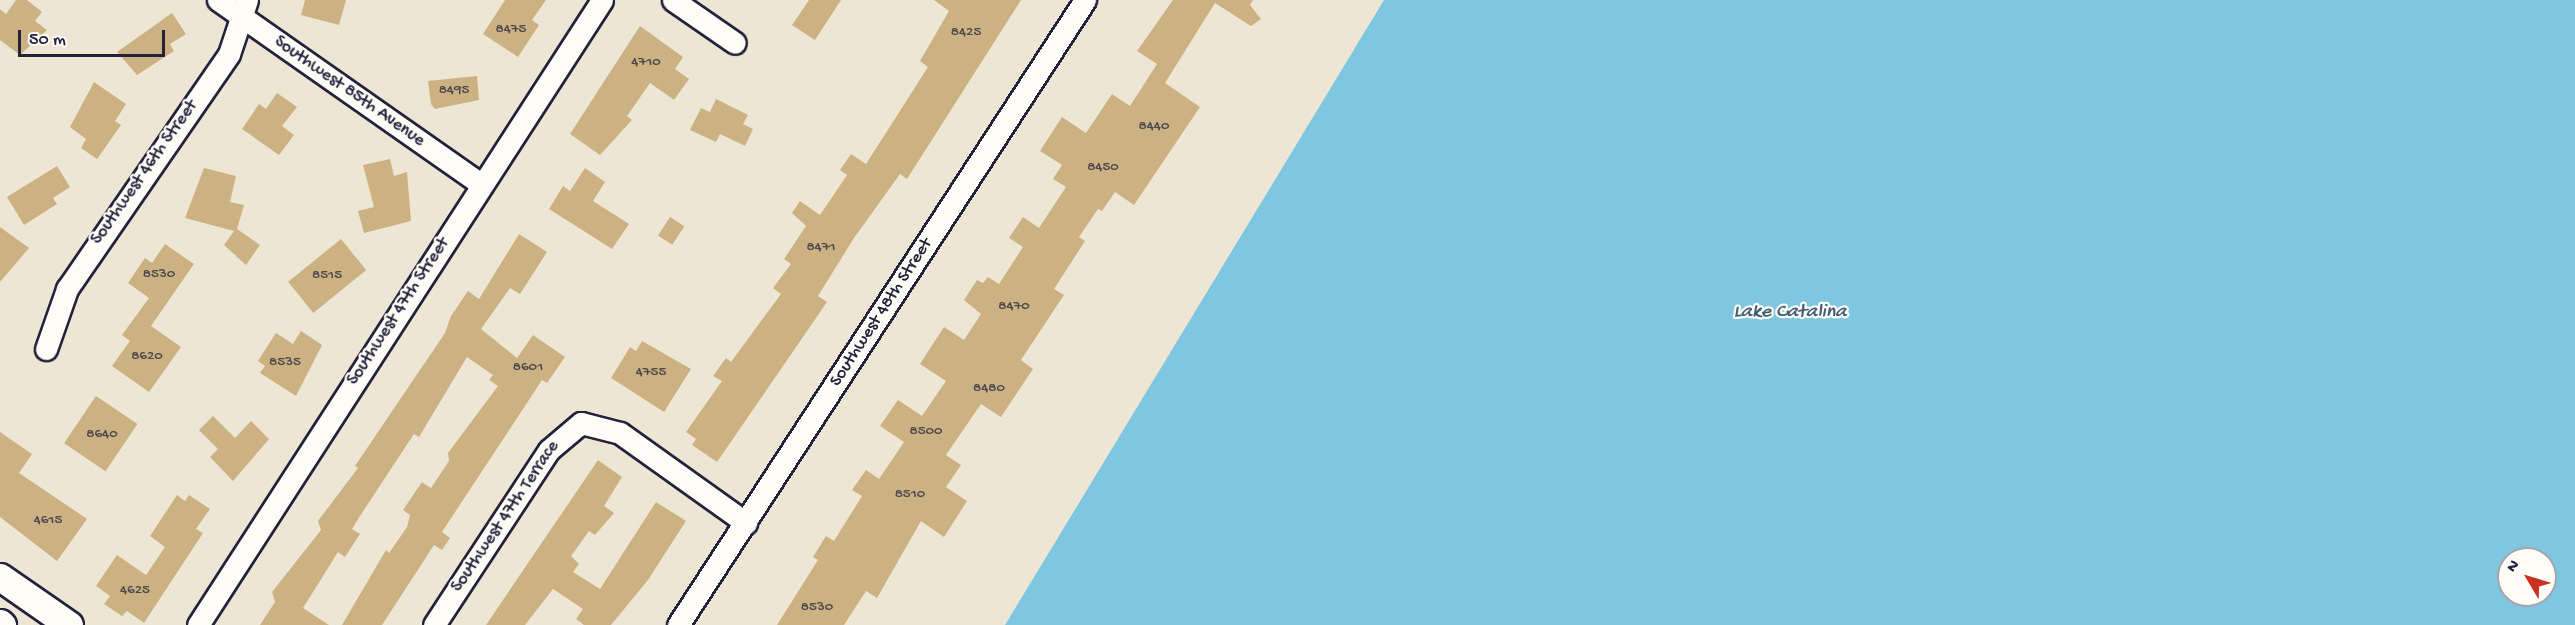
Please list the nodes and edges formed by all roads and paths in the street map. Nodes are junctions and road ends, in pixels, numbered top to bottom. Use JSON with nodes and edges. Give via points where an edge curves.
{"nodes":[{"id":1,"x":218,"y":0,"type":"edge"},
{"id":2,"x":602,"y":0,"type":"edge"},
{"id":3,"x":673,"y":0,"type":"edge"},
{"id":4,"x":1085,"y":0,"type":"edge"},
{"id":5,"x":245,"y":9,"type":"edge"},
{"id":6,"x":735,"y":43,"type":"dead end"},
{"id":7,"x":481,"y":184,"type":"junction"},
{"id":8,"x":46,"y":348,"type":"dead end"},
{"id":9,"x":746,"y":523,"type":"junction"},
{"id":10,"x":0,"y":577,"type":"edge"},
{"id":11,"x":69,"y":625,"type":"edge"},
{"id":12,"x":198,"y":625,"type":"edge"},
{"id":13,"x":434,"y":625,"type":"edge"},
{"id":14,"x":678,"y":625,"type":"edge"}],
"edges":[{"from":1,"to":5,"type":"street","name":"Southwest 85th Avenue"},
{"from":2,"to":7,"type":"street","name":"Southwest 47th Street"},
{"from":3,"to":6,"type":"street"},
{"from":4,"to":9,"type":"street","name":"Southwest 48th Street"},
{"from":5,"to":7,"type":"street","name":"Southwest 85th Avenue"},
{"from":5,"to":8,"type":"street","name":"Southwest 46th Street","via":[[229,54],[72,281]]},
{"from":7,"to":12,"type":"street","name":"Southwest 47th Street"},
{"from":9,"to":13,"type":"street","name":"Southwest 47th Terrace","via":[[630,439],[590,422],[568,430],[549,450]]},
{"from":9,"to":14,"type":"street","name":"Southwest 48th Street"},
{"from":10,"to":11,"type":"main road"}]}
